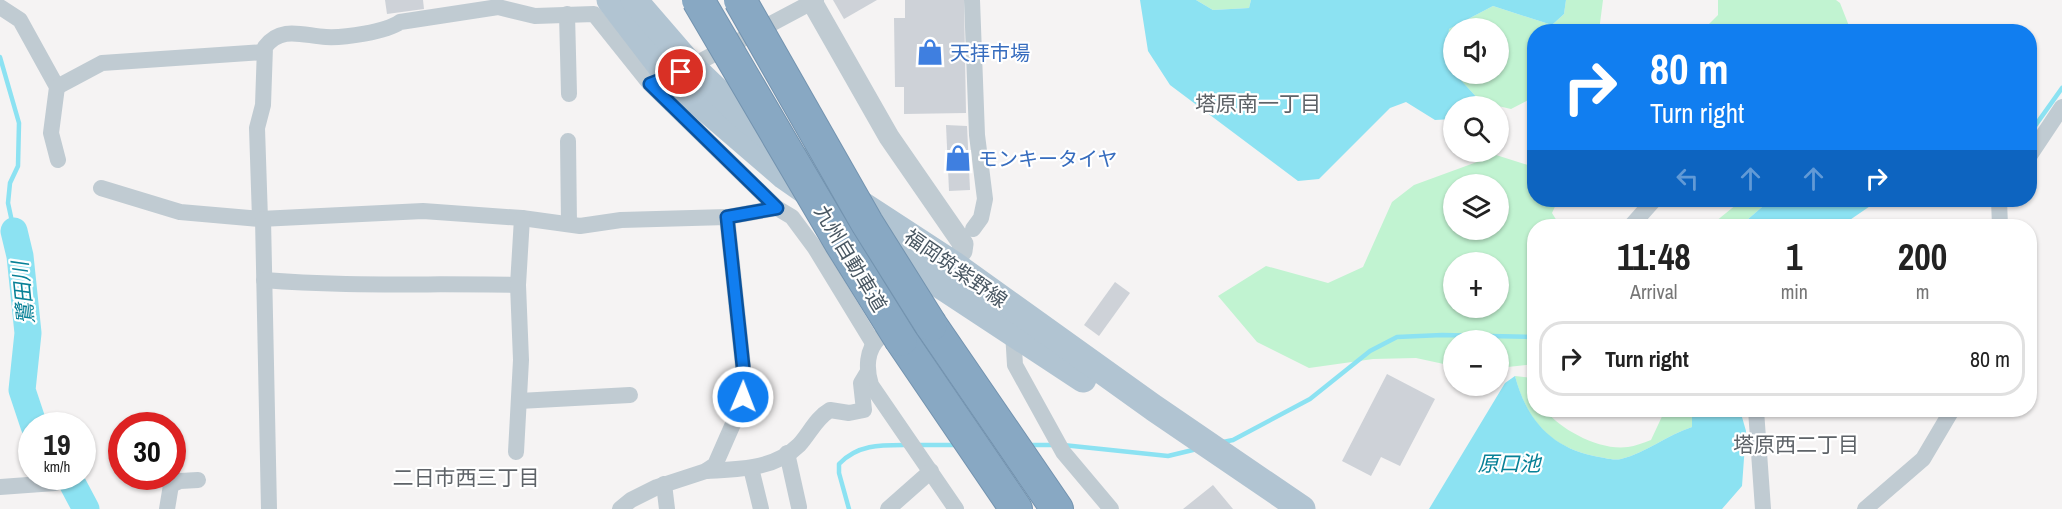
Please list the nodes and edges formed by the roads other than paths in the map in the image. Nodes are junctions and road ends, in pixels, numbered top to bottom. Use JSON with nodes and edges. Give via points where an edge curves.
{"nodes":[{"id":1,"x":610,"y":0,"type":"edge"},
{"id":2,"x":634,"y":0,"type":"edge"},
{"id":3,"x":698,"y":0,"type":"edge"},
{"id":4,"x":740,"y":0,"type":"edge"},
{"id":5,"x":972,"y":0,"type":"edge"},
{"id":6,"x":813,"y":1,"type":"edge"},
{"id":7,"x":0,"y":7,"type":"edge"},
{"id":8,"x":567,"y":14,"type":"junction"},
{"id":9,"x":264,"y":52,"type":"junction"},
{"id":10,"x":671,"y":76,"type":"junction"},
{"id":11,"x":57,"y":87,"type":"junction"},
{"id":12,"x":569,"y":94,"type":"dead end"},
{"id":13,"x":2062,"y":107,"type":"edge"},
{"id":14,"x":568,"y":141,"type":"dead end"},
{"id":15,"x":2037,"y":144,"type":"edge"},
{"id":16,"x":58,"y":160,"type":"dead end"},
{"id":17,"x":101,"y":188,"type":"dead end"},
{"id":18,"x":1648,"y":207,"type":"edge"},
{"id":19,"x":777,"y":208,"type":"junction"},
{"id":20,"x":727,"y":217,"type":"junction"},
{"id":21,"x":522,"y":218,"type":"junction"},
{"id":22,"x":261,"y":219,"type":"junction"},
{"id":23,"x":1636,"y":219,"type":"edge"},
{"id":24,"x":569,"y":224,"type":"junction"},
{"id":25,"x":973,"y":229,"type":"dead end"},
{"id":26,"x":945,"y":274,"type":"junction"},
{"id":27,"x":264,"y":280,"type":"junction"},
{"id":28,"x":518,"y":285,"type":"junction"},
{"id":29,"x":1013,"y":332,"type":"junction"},
{"id":30,"x":884,"y":341,"type":"junction"},
{"id":31,"x":867,"y":372,"type":"junction"},
{"id":32,"x":630,"y":395,"type":"dead end"},
{"id":33,"x":519,"y":401,"type":"junction"},
{"id":34,"x":1756,"y":417,"type":"edge"},
{"id":35,"x":1948,"y":417,"type":"edge"},
{"id":36,"x":516,"y":452,"type":"dead end"},
{"id":37,"x":787,"y":453,"type":"junction"},
{"id":38,"x":751,"y":468,"type":"junction"},
{"id":39,"x":706,"y":471,"type":"junction"},
{"id":40,"x":931,"y":471,"type":"junction"},
{"id":41,"x":198,"y":480,"type":"dead end"},
{"id":42,"x":664,"y":484,"type":"junction"},
{"id":43,"x":18,"y":486,"type":"edge"},
{"id":44,"x":0,"y":487,"type":"edge"},
{"id":45,"x":799,"y":507,"type":"dead end"},
{"id":46,"x":167,"y":509,"type":"edge"},
{"id":47,"x":269,"y":509,"type":"edge"},
{"id":48,"x":620,"y":509,"type":"edge"},
{"id":49,"x":667,"y":509,"type":"edge"},
{"id":50,"x":761,"y":509,"type":"edge"},
{"id":51,"x":888,"y":509,"type":"edge"},
{"id":52,"x":956,"y":509,"type":"edge"},
{"id":53,"x":1016,"y":509,"type":"edge"},
{"id":54,"x":1057,"y":509,"type":"edge"},
{"id":55,"x":1111,"y":509,"type":"edge"},
{"id":56,"x":1275,"y":509,"type":"edge"},
{"id":57,"x":1302,"y":509,"type":"edge"},
{"id":58,"x":1763,"y":509,"type":"edge"},
{"id":59,"x":1865,"y":509,"type":"edge"}],
"edges":[{"from":1,"to":10,"type":"main road","name":"福岡筑紫野線"},
{"from":2,"to":10,"type":"main road","name":"福岡筑紫野線"},
{"from":3,"to":30,"type":"highway","name":"九州自動車道","bridge":true,"via":[[840,242]]},
{"from":4,"to":54,"type":"highway","name":"九州自動車道","bridge":true,"via":[[867,223],[931,325]]},
{"from":5,"to":25,"type":"street","via":[[976,135],[985,199],[981,218]]},
{"from":6,"to":10,"type":"street"},
{"from":6,"to":26,"type":"street","via":[[889,137],[963,244]]},
{"from":7,"to":11,"type":"street","via":[[20,20]]},
{"from":8,"to":9,"type":"street","via":[[536,16],[498,7],[400,22],[393,27],[345,36],[290,33],[269,41]]},
{"from":8,"to":10,"type":"street","via":[[594,14]]},
{"from":8,"to":12,"type":"street"},
{"from":9,"to":11,"type":"street","via":[[102,63]]},
{"from":9,"to":22,"type":"street","via":[[263,105],[257,128]]},
{"from":10,"to":19,"type":"street"},
{"from":10,"to":26,"type":"main road","name":"福岡筑紫野線","via":[[742,115]]},
{"from":11,"to":16,"type":"street","via":[[51,133]]},
{"from":13,"to":15,"type":"street"},
{"from":14,"to":24,"type":"street"},
{"from":17,"to":22,"type":"street","via":[[180,212]]},
{"from":18,"to":23,"type":"street"},
{"from":19,"to":20,"type":"street"},
{"from":19,"to":30,"type":"street","via":[[792,218]]},
{"from":20,"to":24,"type":"street"},
{"from":20,"to":39,"type":"street","via":[[743,397],[724,448],[715,465]]},
{"from":21,"to":22,"type":"street","via":[[423,211]]},
{"from":21,"to":24,"type":"street"},
{"from":21,"to":28,"type":"street"},
{"from":22,"to":27,"type":"street"},
{"from":26,"to":29,"type":"main road","name":"福岡筑紫野線"},
{"from":26,"to":57,"type":"main road","name":"福岡筑紫野線"},
{"from":27,"to":28,"type":"street","via":[[330,286]]},
{"from":27,"to":47,"type":"street"},
{"from":28,"to":33,"type":"street"},
{"from":29,"to":55,"type":"street","via":[[1015,365],[1064,452]]},
{"from":29,"to":56,"type":"main road","name":"福岡筑紫野線"},
{"from":30,"to":31,"type":"street"},
{"from":30,"to":53,"type":"highway","name":"九州自動車道"},
{"from":31,"to":37,"type":"street","via":[[861,383],[864,410],[830,410],[821,415],[797,447]]},
{"from":31,"to":40,"type":"street","via":[[871,385]]},
{"from":32,"to":33,"type":"street"},
{"from":33,"to":36,"type":"street"},
{"from":34,"to":58,"type":"street"},
{"from":35,"to":59,"type":"street","via":[[1923,459]]},
{"from":37,"to":38,"type":"street","via":[[776,461]]},
{"from":37,"to":45,"type":"street"},
{"from":38,"to":39,"type":"street"},
{"from":38,"to":50,"type":"street"},
{"from":39,"to":42,"type":"street"},
{"from":40,"to":51,"type":"street"},
{"from":40,"to":52,"type":"street"},
{"from":41,"to":46,"type":"street","via":[[171,485]]},
{"from":42,"to":48,"type":"street"},
{"from":42,"to":49,"type":"street"},
{"from":43,"to":44,"type":"street"}]}
